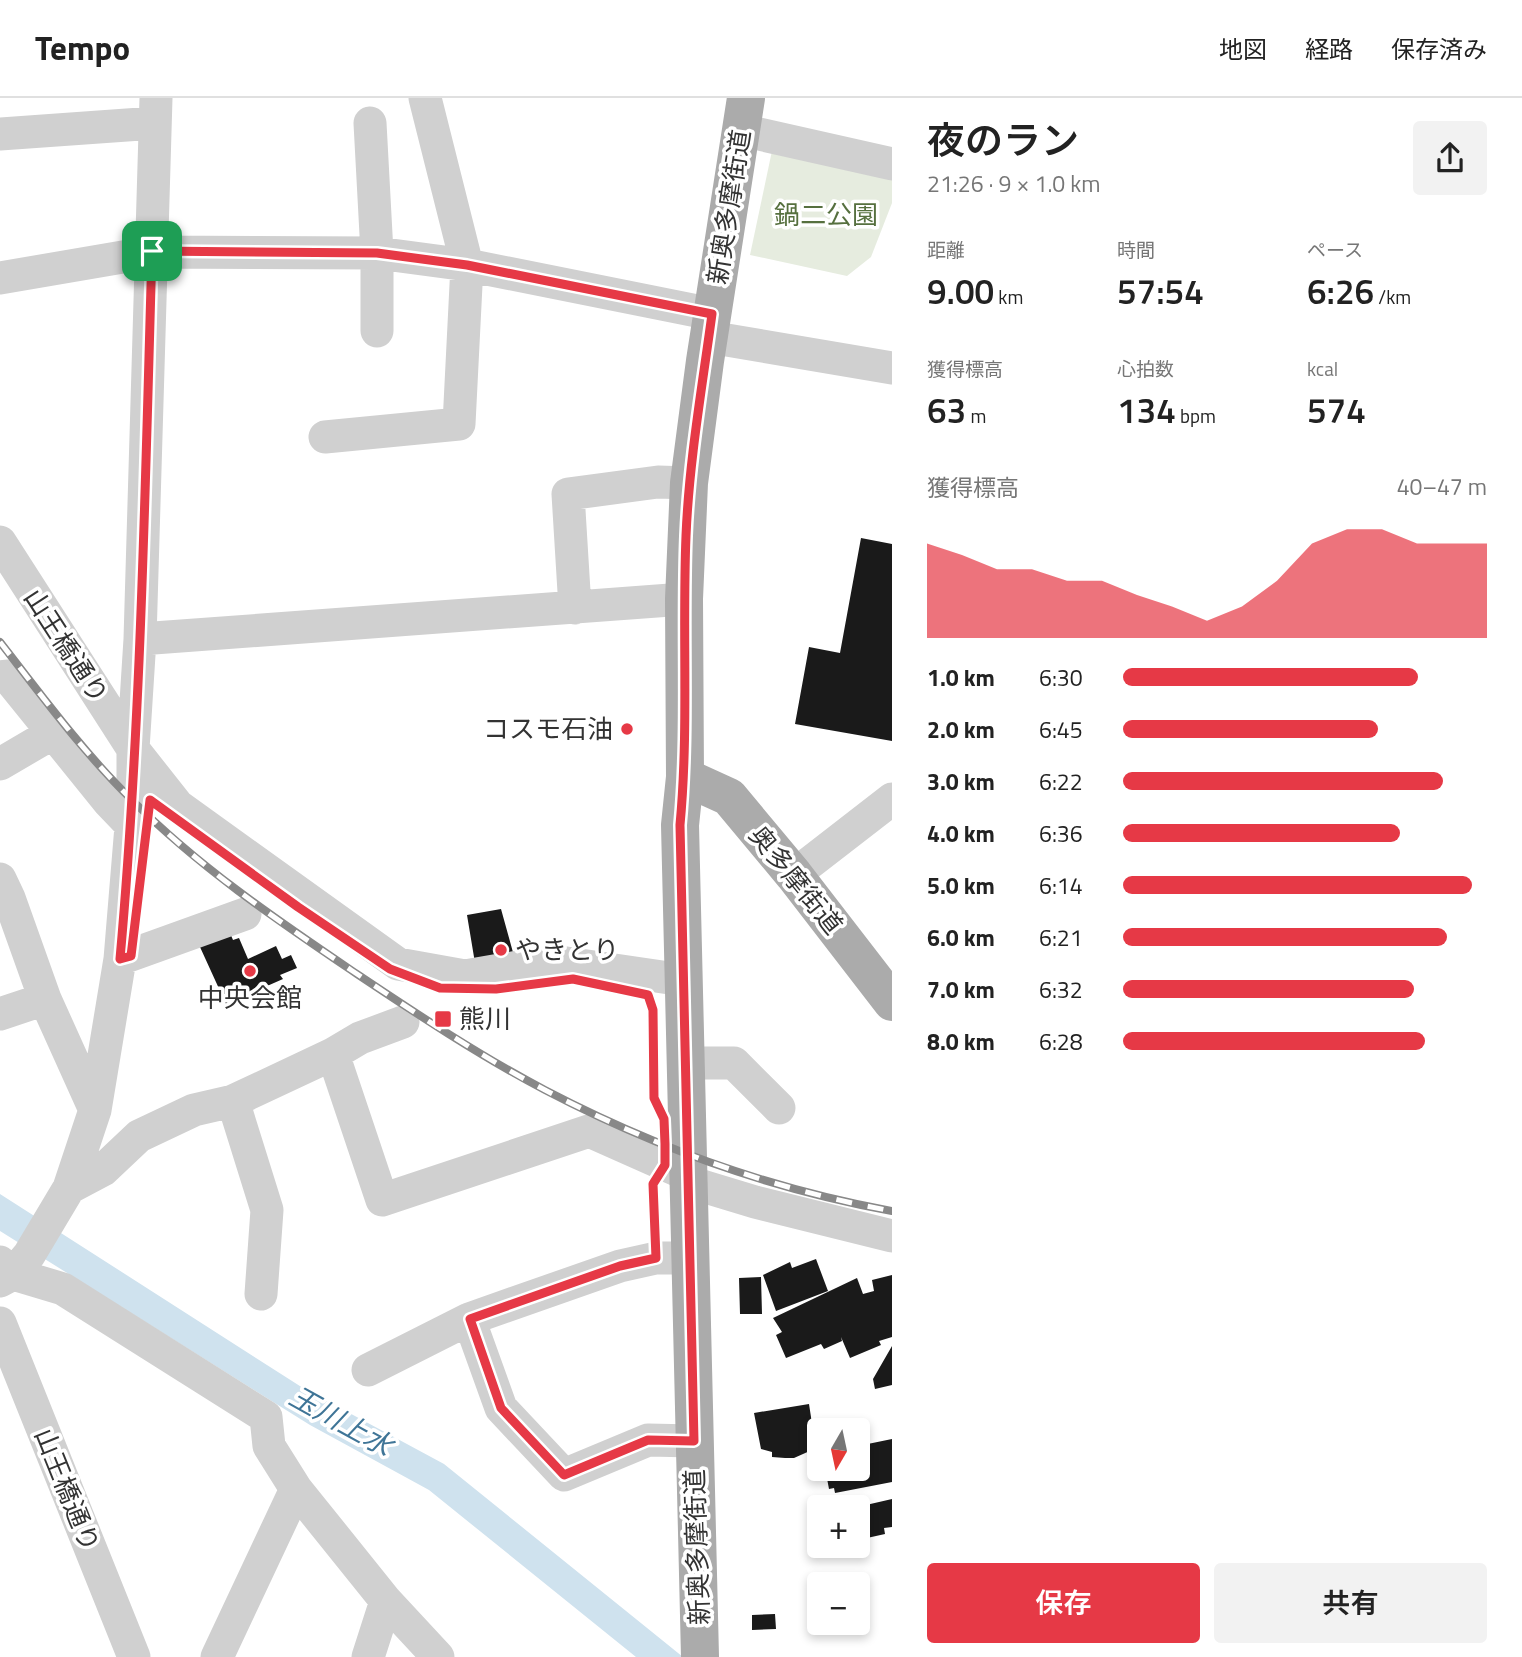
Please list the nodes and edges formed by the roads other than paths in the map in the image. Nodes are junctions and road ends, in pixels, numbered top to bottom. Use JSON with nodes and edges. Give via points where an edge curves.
{"nodes":[{"id":1,"x":425,"y":98,"type":"edge"},
{"id":2,"x":156,"y":110,"type":"edge"},
{"id":3,"x":743,"y":114,"type":"edge"},
{"id":4,"x":370,"y":123,"type":"dead end"},
{"id":5,"x":0,"y":134,"type":"edge"},
{"id":6,"x":892,"y":164,"type":"edge"},
{"id":7,"x":152,"y":251,"type":"junction"},
{"id":8,"x":377,"y":253,"type":"junction"},
{"id":9,"x":467,"y":265,"type":"junction"},
{"id":10,"x":0,"y":278,"type":"edge"},
{"id":11,"x":711,"y":326,"type":"junction"},
{"id":12,"x":377,"y":331,"type":"dead end"},
{"id":13,"x":892,"y":368,"type":"edge"},
{"id":14,"x":325,"y":437,"type":"dead end"},
{"id":15,"x":689,"y":483,"type":"junction"},
{"id":16,"x":0,"y":542,"type":"edge"},
{"id":17,"x":684,"y":599,"type":"junction"},
{"id":18,"x":575,"y":608,"type":"junction"},
{"id":19,"x":140,"y":639,"type":"junction"},
{"id":20,"x":0,"y":677,"type":"edge"},
{"id":21,"x":686,"y":704,"type":"junction"},
{"id":22,"x":53,"y":733,"type":"junction"},
{"id":23,"x":133,"y":749,"type":"junction"},
{"id":24,"x":0,"y":764,"type":"edge"},
{"id":25,"x":685,"y":777,"type":"junction"},
{"id":26,"x":729,"y":797,"type":"junction"},
{"id":27,"x":892,"y":799,"type":"edge"},
{"id":28,"x":132,"y":826,"type":"junction"},
{"id":29,"x":794,"y":875,"type":"junction"},
{"id":30,"x":0,"y":879,"type":"edge"},
{"id":31,"x":245,"y":914,"type":"dead end"},
{"id":32,"x":120,"y":959,"type":"junction"},
{"id":33,"x":683,"y":979,"type":"junction"},
{"id":34,"x":885,"y":985,"type":"edge"},
{"id":35,"x":45,"y":999,"type":"junction"},
{"id":36,"x":0,"y":1014,"type":"edge"},
{"id":37,"x":403,"y":1022,"type":"dead end"},
{"id":38,"x":333,"y":1054,"type":"junction"},
{"id":39,"x":685,"y":1063,"type":"junction"},
{"id":40,"x":233,"y":1101,"type":"junction"},
{"id":41,"x":779,"y":1108,"type":"dead end"},
{"id":42,"x":95,"y":1110,"type":"junction"},
{"id":43,"x":681,"y":1174,"type":"junction"},
{"id":44,"x":62,"y":1200,"type":"junction"},
{"id":45,"x":892,"y":1236,"type":"edge"},
{"id":46,"x":674,"y":1258,"type":"junction"},
{"id":47,"x":10,"y":1268,"type":"edge"},
{"id":48,"x":261,"y":1294,"type":"dead end"},
{"id":49,"x":470,"y":1319,"type":"junction"},
{"id":50,"x":0,"y":1323,"type":"edge"},
{"id":51,"x":368,"y":1370,"type":"dead end"},
{"id":52,"x":694,"y":1441,"type":"junction"},
{"id":53,"x":296,"y":1489,"type":"junction"},
{"id":54,"x":386,"y":1601,"type":"junction"},
{"id":55,"x":134,"y":1657,"type":"edge"},
{"id":56,"x":217,"y":1657,"type":"edge"},
{"id":57,"x":368,"y":1657,"type":"edge"},
{"id":58,"x":438,"y":1657,"type":"edge"},
{"id":59,"x":701,"y":1657,"type":"edge"}],
"edges":[{"from":1,"to":9,"type":"street"},
{"from":2,"to":5,"type":"street"},
{"from":2,"to":7,"type":"street"},
{"from":3,"to":6,"type":"street"},
{"from":3,"to":11,"type":"main road","name":"新奥多摩街道"},
{"from":4,"to":8,"type":"street"},
{"from":7,"to":8,"type":"street"},
{"from":7,"to":10,"type":"street"},
{"from":7,"to":19,"type":"street"},
{"from":8,"to":9,"type":"street"},
{"from":8,"to":12,"type":"street"},
{"from":9,"to":11,"type":"street"},
{"from":9,"to":14,"type":"street","via":[[459,424]]},
{"from":11,"to":13,"type":"street"},
{"from":11,"to":15,"type":"main road","name":"新奥多摩街道"},
{"from":15,"to":17,"type":"main road","name":"新奥多摩街道"},
{"from":15,"to":18,"type":"street","via":[[658,482],[568,494]]},
{"from":16,"to":23,"type":"street","name":"山王橋通り"},
{"from":17,"to":18,"type":"street"},
{"from":17,"to":21,"type":"main road","name":"新奥多摩街道"},
{"from":18,"to":19,"type":"street"},
{"from":19,"to":23,"type":"street"},
{"from":20,"to":22,"type":"street","via":[[7,676]]},
{"from":21,"to":25,"type":"main road","name":"新奥多摩街道"},
{"from":21,"to":26,"type":"main road","via":[[707,758]]},
{"from":22,"to":24,"type":"street"},
{"from":22,"to":28,"type":"street"},
{"from":23,"to":28,"type":"street"},
{"from":23,"to":33,"type":"street","name":"山王橋通り","via":[[178,806],[398,964],[465,976],[553,961]]},
{"from":25,"to":26,"type":"main road","name":"奥多摩街道"},
{"from":25,"to":33,"type":"main road","name":"新奥多摩街道","via":[[680,825]]},
{"from":26,"to":29,"type":"main road","name":"奥多摩街道"},
{"from":27,"to":29,"type":"street"},
{"from":28,"to":32,"type":"street"},
{"from":29,"to":34,"type":"main road","name":"奥多摩街道"},
{"from":30,"to":35,"type":"street"},
{"from":31,"to":32,"type":"street"},
{"from":32,"to":42,"type":"street"},
{"from":33,"to":39,"type":"main road","name":"新奥多摩街道"},
{"from":35,"to":36,"type":"street"},
{"from":35,"to":42,"type":"street"},
{"from":37,"to":38,"type":"street"},
{"from":38,"to":40,"type":"street"},
{"from":38,"to":43,"type":"street","via":[[382,1200],[589,1131]]},
{"from":39,"to":41,"type":"street","via":[[734,1063]]},
{"from":39,"to":43,"type":"main road","name":"新奥多摩街道"},
{"from":40,"to":44,"type":"street","via":[[194,1110],[139,1136]]},
{"from":40,"to":48,"type":"street","via":[[267,1210]]},
{"from":42,"to":44,"type":"street"},
{"from":43,"to":45,"type":"street","via":[[755,1202]]},
{"from":43,"to":46,"type":"main road","name":"新奥多摩街道"},
{"from":44,"to":47,"type":"street"},
{"from":46,"to":49,"type":"street","via":[[620,1266]]},
{"from":46,"to":52,"type":"main road","name":"新奥多摩街道"},
{"from":47,"to":53,"type":"street","via":[[63,1289],[266,1417],[268,1446]]},
{"from":49,"to":51,"type":"street"},
{"from":49,"to":52,"type":"street","via":[[501,1408],[564,1475],[648,1440]]},
{"from":50,"to":55,"type":"street","name":"山王橋通り"},
{"from":52,"to":59,"type":"main road","name":"新奥多摩街道"},
{"from":53,"to":54,"type":"street"},
{"from":53,"to":56,"type":"street"},
{"from":54,"to":57,"type":"street"},
{"from":54,"to":58,"type":"street"}]}
